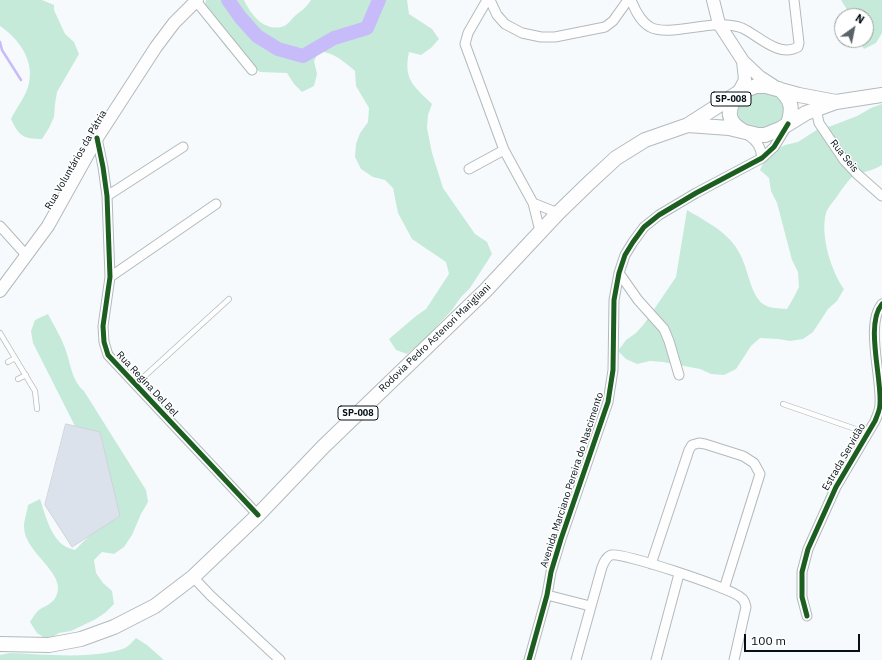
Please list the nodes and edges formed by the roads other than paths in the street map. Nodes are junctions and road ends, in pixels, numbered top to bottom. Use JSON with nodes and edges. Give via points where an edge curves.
{"nodes":[{"id":1,"x":486,"y":0,"type":"edge"},
{"id":2,"x":490,"y":0,"type":"edge"},
{"id":3,"x":629,"y":0,"type":"edge"},
{"id":4,"x":713,"y":0,"type":"edge"},
{"id":5,"x":794,"y":0,"type":"edge"},
{"id":6,"x":197,"y":1,"type":"edge"},
{"id":7,"x":719,"y":24,"type":"junction"},
{"id":8,"x":743,"y":61,"type":"junction"},
{"id":9,"x":252,"y":70,"type":"dead end"},
{"id":10,"x":778,"y":89,"type":"junction"},
{"id":11,"x":738,"y":94,"type":"junction"},
{"id":12,"x":882,"y":95,"type":"edge"},
{"id":13,"x":836,"y":102,"type":"junction"},
{"id":14,"x":816,"y":109,"type":"junction"},
{"id":15,"x":788,"y":124,"type":"junction"},
{"id":16,"x":688,"y":125,"type":"junction"},
{"id":17,"x":745,"y":132,"type":"junction"},
{"id":18,"x":97,"y":138,"type":"junction"},
{"id":19,"x":183,"y":147,"type":"dead end"},
{"id":20,"x":504,"y":150,"type":"junction"},
{"id":21,"x":762,"y":158,"type":"junction"},
{"id":22,"x":469,"y":169,"type":"dead end"},
{"id":23,"x":107,"y":196,"type":"junction"},
{"id":24,"x":882,"y":196,"type":"edge"},
{"id":25,"x":533,"y":203,"type":"junction"},
{"id":26,"x":216,"y":204,"type":"dead end"},
{"id":27,"x":558,"y":213,"type":"junction"},
{"id":28,"x":0,"y":226,"type":"edge"},
{"id":29,"x":540,"y":231,"type":"junction"},
{"id":30,"x":27,"y":256,"type":"junction"},
{"id":31,"x":618,"y":273,"type":"junction"},
{"id":32,"x":110,"y":277,"type":"junction"},
{"id":33,"x":0,"y":291,"type":"edge"},
{"id":34,"x":229,"y":298,"type":"dead end"},
{"id":35,"x":882,"y":304,"type":"edge"},
{"id":36,"x":0,"y":333,"type":"edge"},
{"id":37,"x":15,"y":358,"type":"junction"},
{"id":38,"x":8,"y":362,"type":"dead end"},
{"id":39,"x":679,"y":375,"type":"dead end"},
{"id":40,"x":26,"y":376,"type":"junction"},
{"id":41,"x":18,"y":379,"type":"dead end"},
{"id":42,"x":136,"y":384,"type":"junction"},
{"id":43,"x":783,"y":404,"type":"dead end"},
{"id":44,"x":37,"y":409,"type":"dead end"},
{"id":45,"x":868,"y":433,"type":"junction"},
{"id":46,"x":258,"y":515,"type":"junction"},
{"id":47,"x":651,"y":564,"type":"junction"},
{"id":48,"x":679,"y":574,"type":"junction"},
{"id":49,"x":194,"y":577,"type":"junction"},
{"id":50,"x":724,"y":588,"type":"junction"},
{"id":51,"x":547,"y":595,"type":"junction"},
{"id":52,"x":590,"y":606,"type":"junction"},
{"id":53,"x":807,"y":616,"type":"dead end"},
{"id":54,"x":0,"y":644,"type":"edge"},
{"id":55,"x":280,"y":660,"type":"edge"},
{"id":56,"x":529,"y":660,"type":"edge"},
{"id":57,"x":576,"y":660,"type":"edge"},
{"id":58,"x":656,"y":660,"type":"edge"},
{"id":59,"x":734,"y":660,"type":"edge"}],
"edges":[{"from":1,"to":20,"type":"street","via":[[468,33],[465,44]]},
{"from":2,"to":3,"type":"street","via":[[505,24],[522,33],[541,38],[605,27],[614,21]]},
{"from":3,"to":7,"type":"street","via":[[644,23],[661,30]]},
{"from":4,"to":7,"type":"street"},
{"from":5,"to":7,"type":"street","via":[[799,43],[798,47],[789,50],[777,48],[744,29]]},
{"from":6,"to":9,"type":"street"},
{"from":6,"to":18,"type":"street","name":"Rua Voluntários da Pátria","via":[[174,23],[156,47]]},
{"from":7,"to":8,"type":"street"},
{"from":8,"to":10,"type":"street"},
{"from":8,"to":11,"type":"street","via":[[745,80]]},
{"from":10,"to":11,"type":"main road","name":"Rodovia Pedro Astenori Marigliani","number":"SP-008","via":[[756,86]]},
{"from":10,"to":13,"type":"main road","name":"Rodovia Pedro Astenori Marigliani","number":"SP-008"},
{"from":10,"to":15,"type":"main road","via":[[790,102]]},
{"from":11,"to":16,"type":"main road","name":"Rodovia Pedro Astenori Marigliani","number":"SP-008"},
{"from":11,"to":17,"type":"main road","via":[[731,104],[729,113],[737,128]]},
{"from":12,"to":13,"type":"main road","name":"Rodovia Pedro Astenori Marigliani","number":"SP-008"},
{"from":13,"to":14,"type":"main road","name":"Rodovia Pedro Astenori Marigliani","number":"SP-008"},
{"from":14,"to":15,"type":"main road","name":"Rodovia Pedro Astenori Marigliani","number":"SP-008"},
{"from":14,"to":24,"type":"street","name":"Rua Seis","via":[[819,123],[844,160]]},
{"from":15,"to":17,"type":"main road","name":"Rodovia Pedro Astenori Marigliani","number":"SP-008","via":[[765,135]]},
{"from":15,"to":21,"type":"street","name":"Avenida Marciano Pereira do Nascimento","via":[[774,147]]},
{"from":16,"to":17,"type":"main road","name":"Rodovia Pedro Astenori Marigliani","number":"SP-008","via":[[723,127]]},
{"from":16,"to":27,"type":"main road","name":"Rodovia Pedro Astenori Marigliani","number":"SP-008","via":[[645,140],[616,158]]},
{"from":17,"to":21,"type":"street","via":[[760,146]]},
{"from":18,"to":23,"type":"street","name":"Rua Regina Del Bel"},
{"from":18,"to":30,"type":"street","name":"Rua Voluntários da Pátria","via":[[48,226]]},
{"from":19,"to":23,"type":"street"},
{"from":20,"to":22,"type":"street"},
{"from":20,"to":25,"type":"street"},
{"from":21,"to":31,"type":"street","name":"Avenida Marciano Pereira do Nascimento","via":[[659,215],[644,227],[633,242]]},
{"from":23,"to":32,"type":"street","name":"Rua Regina Del Bel"},
{"from":25,"to":27,"type":"street"},
{"from":25,"to":29,"type":"street"},
{"from":26,"to":32,"type":"street"},
{"from":27,"to":29,"type":"main road","name":"Rodovia Pedro Astenori Marigliani","number":"SP-008"},
{"from":28,"to":30,"type":"street"},
{"from":29,"to":46,"type":"main road","name":"Rodovia Pedro Astenori Marigliani","number":"SP-008","via":[[485,291],[323,447]]},
{"from":30,"to":33,"type":"street","name":"Rua Voluntários da Pátria"},
{"from":31,"to":39,"type":"street","via":[[664,329]]},
{"from":31,"to":51,"type":"street","name":"Avenida Marciano Pereira do Nascimento","via":[[614,300],[613,370],[608,402],[561,540]]},
{"from":32,"to":42,"type":"street","name":"Rua Regina Del Bel","via":[[103,326],[104,342],[108,355]]},
{"from":34,"to":42,"type":"lane"},
{"from":35,"to":45,"type":"street","name":"Estrada Servidão","via":[[875,320],[881,403]]},
{"from":36,"to":37,"type":"lane"},
{"from":37,"to":38,"type":"lane"},
{"from":37,"to":40,"type":"lane"},
{"from":40,"to":41,"type":"lane"},
{"from":40,"to":44,"type":"lane","via":[[35,391]]},
{"from":42,"to":46,"type":"street","name":"Rua Regina Del Bel"},
{"from":43,"to":45,"type":"lane"},
{"from":45,"to":53,"type":"street","name":"Estrada Servidão","via":[[836,487],[807,555],[802,572],[802,597]]},
{"from":46,"to":49,"type":"main road","name":"Rodovia Pedro Astenori Marigliani","number":"SP-008"},
{"from":47,"to":48,"type":"street"},
{"from":47,"to":50,"type":"street","via":[[692,445],[705,444],[743,456],[754,463],[760,474]]},
{"from":47,"to":52,"type":"street","via":[[620,555],[607,558]]},
{"from":48,"to":50,"type":"street"},
{"from":48,"to":58,"type":"street"},
{"from":49,"to":54,"type":"main road","name":"Rodovia Pedro Astenori Marigliani","number":"SP-008","via":[[154,606],[114,627],[81,639],[49,645]]},
{"from":49,"to":55,"type":"street"},
{"from":50,"to":59,"type":"street","via":[[740,596],[746,607]]},
{"from":51,"to":52,"type":"street"},
{"from":51,"to":56,"type":"street","name":"Avenida Marciano Pereira do Nascimento"},
{"from":52,"to":57,"type":"street"}]}
